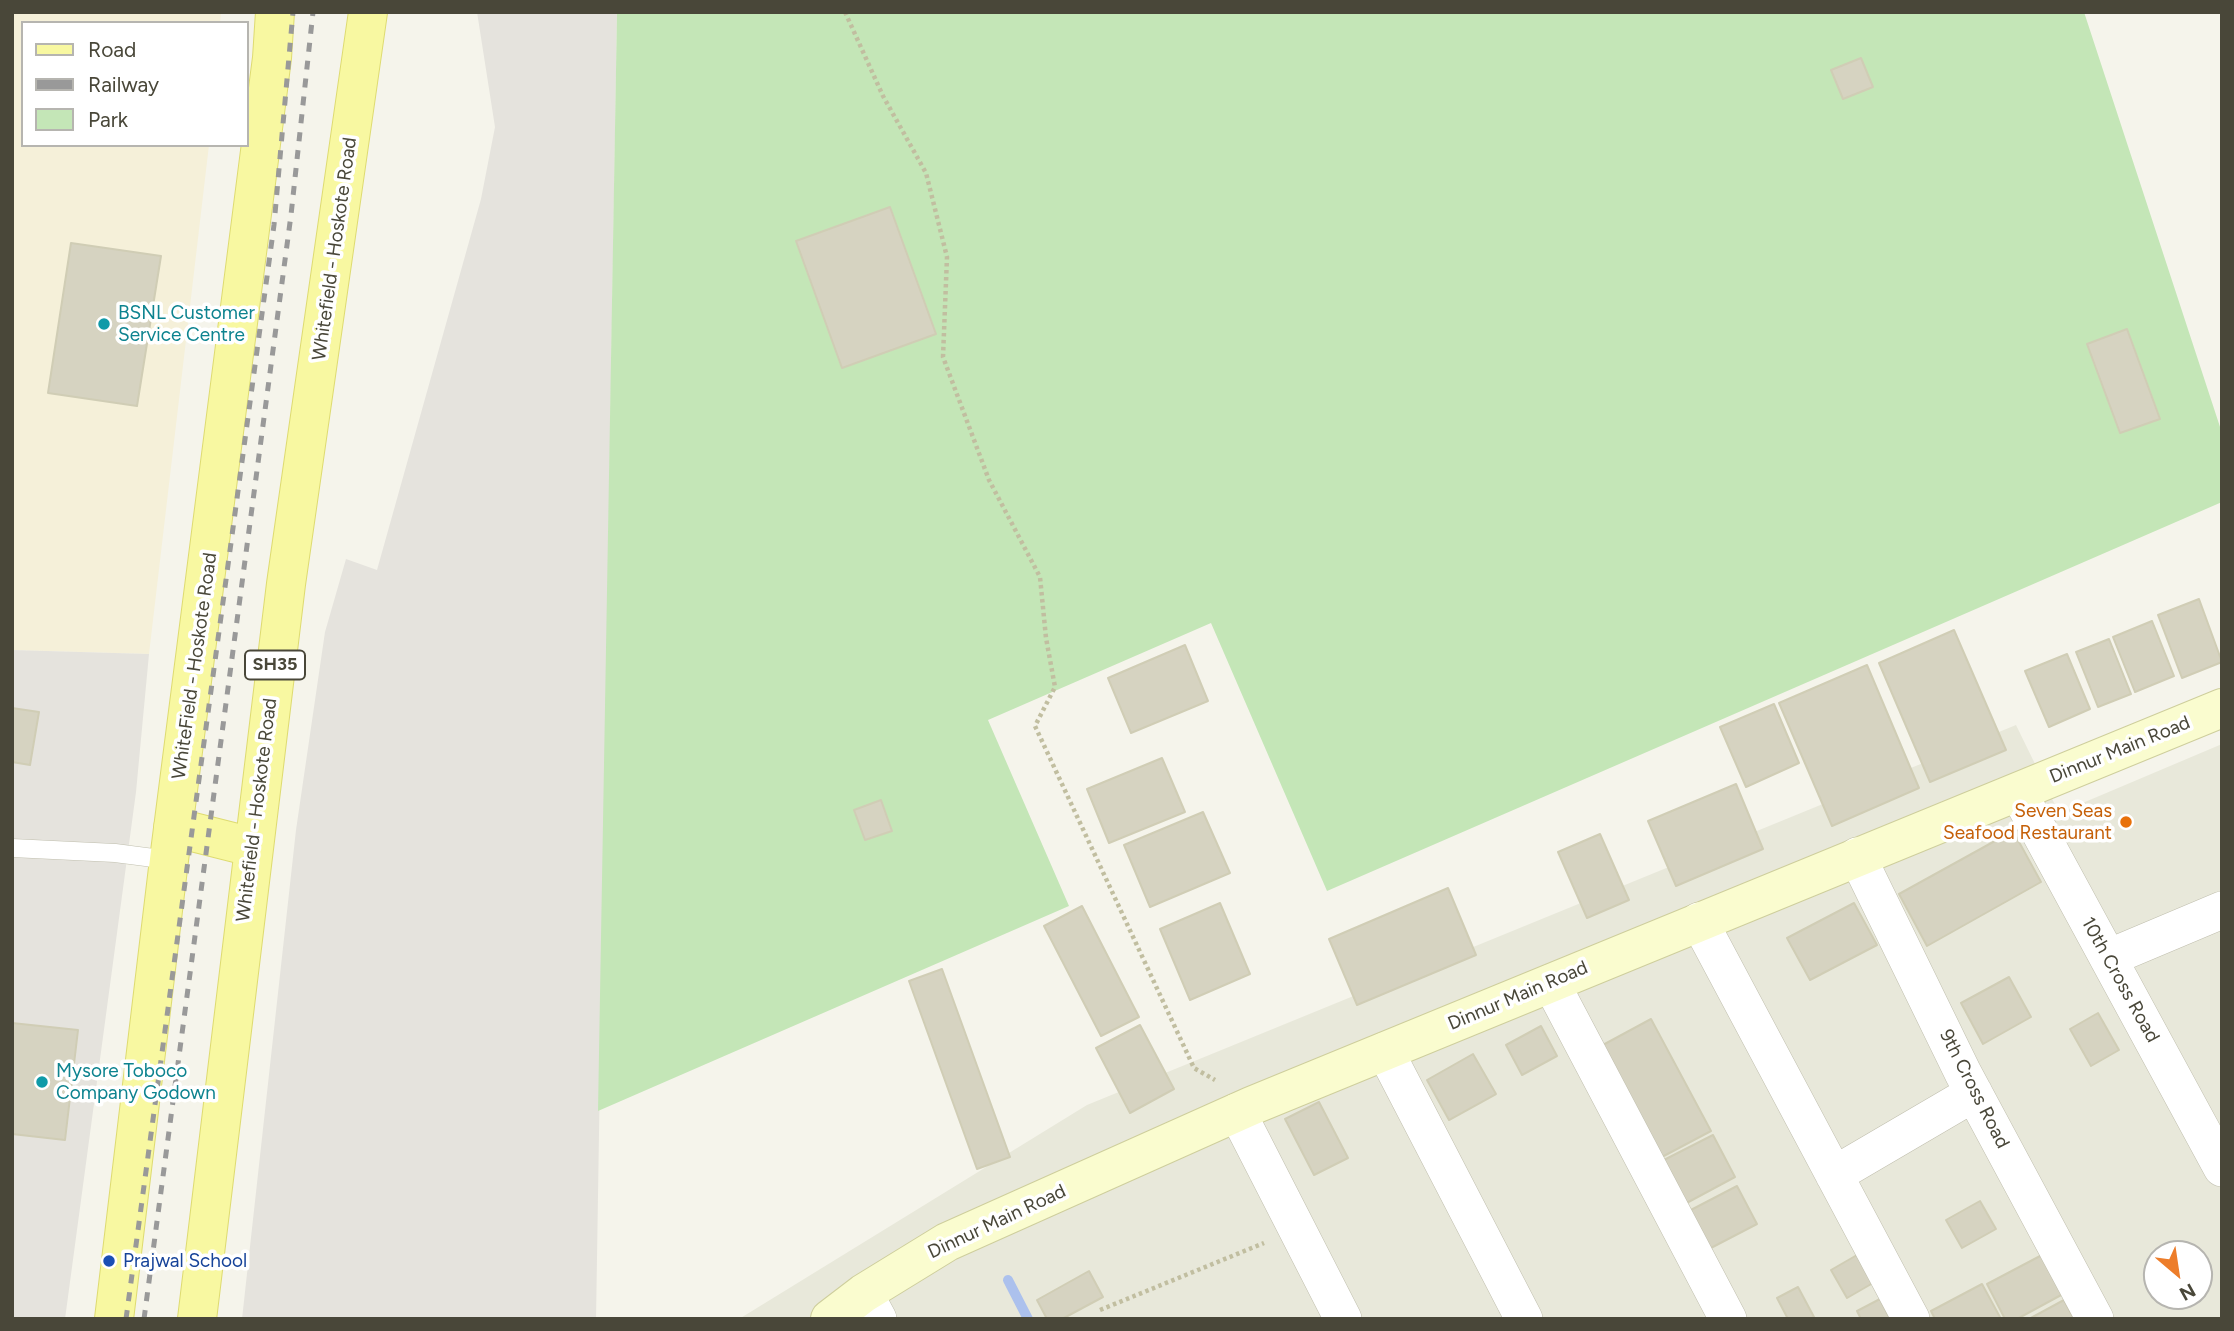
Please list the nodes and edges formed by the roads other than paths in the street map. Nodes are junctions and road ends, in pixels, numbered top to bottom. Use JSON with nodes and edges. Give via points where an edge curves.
{"nodes":[{"id":1,"x":275,"y":12,"type":"edge"},
{"id":2,"x":368,"y":12,"type":"edge"},
{"id":3,"x":2222,"y":708,"type":"edge"},
{"id":4,"x":2018,"y":792,"type":"junction"},
{"id":5,"x":171,"y":844,"type":"junction"},
{"id":6,"x":252,"y":847,"type":"junction"},
{"id":7,"x":12,"y":848,"type":"edge"},
{"id":8,"x":1857,"y":856,"type":"junction"},
{"id":9,"x":2222,"y":910,"type":"edge"},
{"id":10,"x":1699,"y":921,"type":"junction"},
{"id":11,"x":2108,"y":958,"type":"junction"},
{"id":12,"x":1551,"y":983,"type":"junction"},
{"id":13,"x":1385,"y":1051,"type":"junction"},
{"id":14,"x":1974,"y":1093,"type":"junction"},
{"id":15,"x":1237,"y":1112,"type":"junction"},
{"id":16,"x":2222,"y":1168,"type":"edge"},
{"id":17,"x":1834,"y":1175,"type":"junction"},
{"id":18,"x":871,"y":1306,"type":"edge"},
{"id":19,"x":114,"y":1319,"type":"edge"},
{"id":20,"x":197,"y":1319,"type":"edge"},
{"id":21,"x":831,"y":1319,"type":"edge"},
{"id":22,"x":1343,"y":1319,"type":"edge"},
{"id":23,"x":1524,"y":1319,"type":"edge"},
{"id":24,"x":1728,"y":1319,"type":"edge"},
{"id":25,"x":1911,"y":1319,"type":"edge"},
{"id":26,"x":2095,"y":1319,"type":"edge"}],
"edges":[{"from":1,"to":5,"type":"main road","name":"WhiteField - Hoskote Road"},
{"from":2,"to":6,"type":"main road","name":"Whitefield - Hoskote Road","number":"SH35"},
{"from":3,"to":4,"type":"street","name":"Dinnur Main Road"},
{"from":4,"to":8,"type":"street","name":"Dinnur Main Road"},
{"from":4,"to":11,"type":"street","name":"10th Cross Road"},
{"from":5,"to":6,"type":"main road"},
{"from":5,"to":7,"type":"lane","via":[[115,853]]},
{"from":5,"to":19,"type":"main road","name":"WhiteField - Hoskote Road"},
{"from":6,"to":20,"type":"main road","name":"Whitefield - Hoskote Road","number":"SH35"},
{"from":8,"to":10,"type":"street","name":"Dinnur Main Road"},
{"from":8,"to":14,"type":"street","name":"9th Cross Road"},
{"from":9,"to":11,"type":"street"},
{"from":10,"to":12,"type":"street","name":"Dinnur Main Road"},
{"from":10,"to":17,"type":"street"},
{"from":11,"to":16,"type":"street","name":"10th Cross Road"},
{"from":12,"to":13,"type":"street","name":"Dinnur Main Road"},
{"from":12,"to":24,"type":"street"},
{"from":13,"to":15,"type":"street","name":"Dinnur Main Road"},
{"from":13,"to":23,"type":"street"},
{"from":14,"to":17,"type":"street"},
{"from":14,"to":26,"type":"street","name":"9th Cross Road"},
{"from":15,"to":18,"type":"street","name":"Dinnur Main Road","via":[[947,1242]]},
{"from":15,"to":22,"type":"street"},
{"from":17,"to":25,"type":"street"},
{"from":18,"to":21,"type":"street","name":"Dinnur Main Road"}]}
